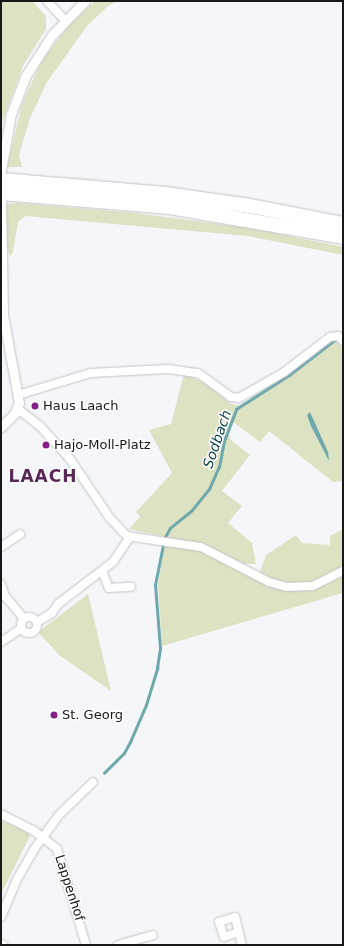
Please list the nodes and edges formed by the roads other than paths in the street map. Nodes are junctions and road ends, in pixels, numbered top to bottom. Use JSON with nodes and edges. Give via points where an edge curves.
{"nodes":[{"id":1,"x":47,"y":1,"type":"edge"},
{"id":2,"x":85,"y":1,"type":"edge"},
{"id":3,"x":65,"y":20,"type":"junction"},
{"id":4,"x":1,"y":170,"type":"edge"},
{"id":5,"x":1,"y":180,"type":"edge"},
{"id":6,"x":18,"y":188,"type":"junction"},
{"id":7,"x":1,"y":193,"type":"edge"},
{"id":8,"x":1,"y":198,"type":"edge"},
{"id":9,"x":343,"y":224,"type":"edge"},
{"id":10,"x":343,"y":237,"type":"edge"},
{"id":11,"x":340,"y":338,"type":"edge"},
{"id":12,"x":18,"y":395,"type":"junction"},
{"id":13,"x":18,"y":409,"type":"junction"},
{"id":14,"x":1,"y":427,"type":"edge"},
{"id":15,"x":20,"y":534,"type":"dead end"},
{"id":16,"x":130,"y":537,"type":"junction"},
{"id":17,"x":1,"y":547,"type":"edge"},
{"id":18,"x":343,"y":571,"type":"edge"},
{"id":19,"x":102,"y":572,"type":"junction"},
{"id":20,"x":1,"y":584,"type":"edge"},
{"id":21,"x":131,"y":587,"type":"dead end"},
{"id":22,"x":24,"y":619,"type":"junction"},
{"id":23,"x":36,"y":622,"type":"junction"},
{"id":24,"x":22,"y":628,"type":"junction"},
{"id":25,"x":1,"y":642,"type":"edge"},
{"id":26,"x":93,"y":782,"type":"dead end"},
{"id":27,"x":1,"y":814,"type":"edge"},
{"id":28,"x":43,"y":836,"type":"junction"},
{"id":29,"x":1,"y":917,"type":"edge"},
{"id":30,"x":239,"y":932,"type":"dead end"},
{"id":31,"x":153,"y":935,"type":"dead end"},
{"id":32,"x":86,"y":945,"type":"edge"},
{"id":33,"x":118,"y":945,"type":"edge"},
{"id":34,"x":242,"y":945,"type":"edge"}],
"edges":[{"from":1,"to":3,"type":"street"},
{"from":2,"to":3,"type":"street"},
{"from":3,"to":4,"type":"street","via":[[40,51],[19,91],[8,128]]},
{"from":5,"to":6,"type":"highway"},
{"from":6,"to":7,"type":"highway"},
{"from":6,"to":9,"type":"highway","via":[[209,200]]},
{"from":6,"to":10,"type":"highway","via":[[176,208]]},
{"from":8,"to":12,"type":"street","via":[[3,315]]},
{"from":11,"to":12,"type":"street","via":[[330,337],[283,373],[239,398],[231,397],[200,374],[174,369],[96,372]]},
{"from":12,"to":13,"type":"street"},
{"from":13,"to":14,"type":"street"},
{"from":13,"to":16,"type":"street","via":[[40,426],[70,459],[111,520]]},
{"from":15,"to":17,"type":"street"},
{"from":16,"to":18,"type":"street","via":[[201,547],[286,588],[313,586]]},
{"from":16,"to":19,"type":"street","via":[[120,555]]},
{"from":19,"to":21,"type":"street","via":[[109,588]]},
{"from":19,"to":23,"type":"street","via":[[58,604],[50,614]]},
{"from":20,"to":22,"type":"street","via":[[5,596]]},
{"from":22,"to":23,"type":"street","via":[[31,617]]},
{"from":22,"to":24,"type":"street"},
{"from":23,"to":24,"type":"street","via":[[36,629],[33,632],[25,632]]},
{"from":24,"to":25,"type":"street"},
{"from":26,"to":28,"type":"street","via":[[66,808]]},
{"from":27,"to":28,"type":"street","name":"Lappenhof"},
{"from":28,"to":29,"type":"street","via":[[19,874]]},
{"from":28,"to":32,"type":"street","name":"Lappenhof","via":[[52,843],[60,856]]},
{"from":30,"to":34,"type":"street"},
{"from":31,"to":33,"type":"street"}]}
